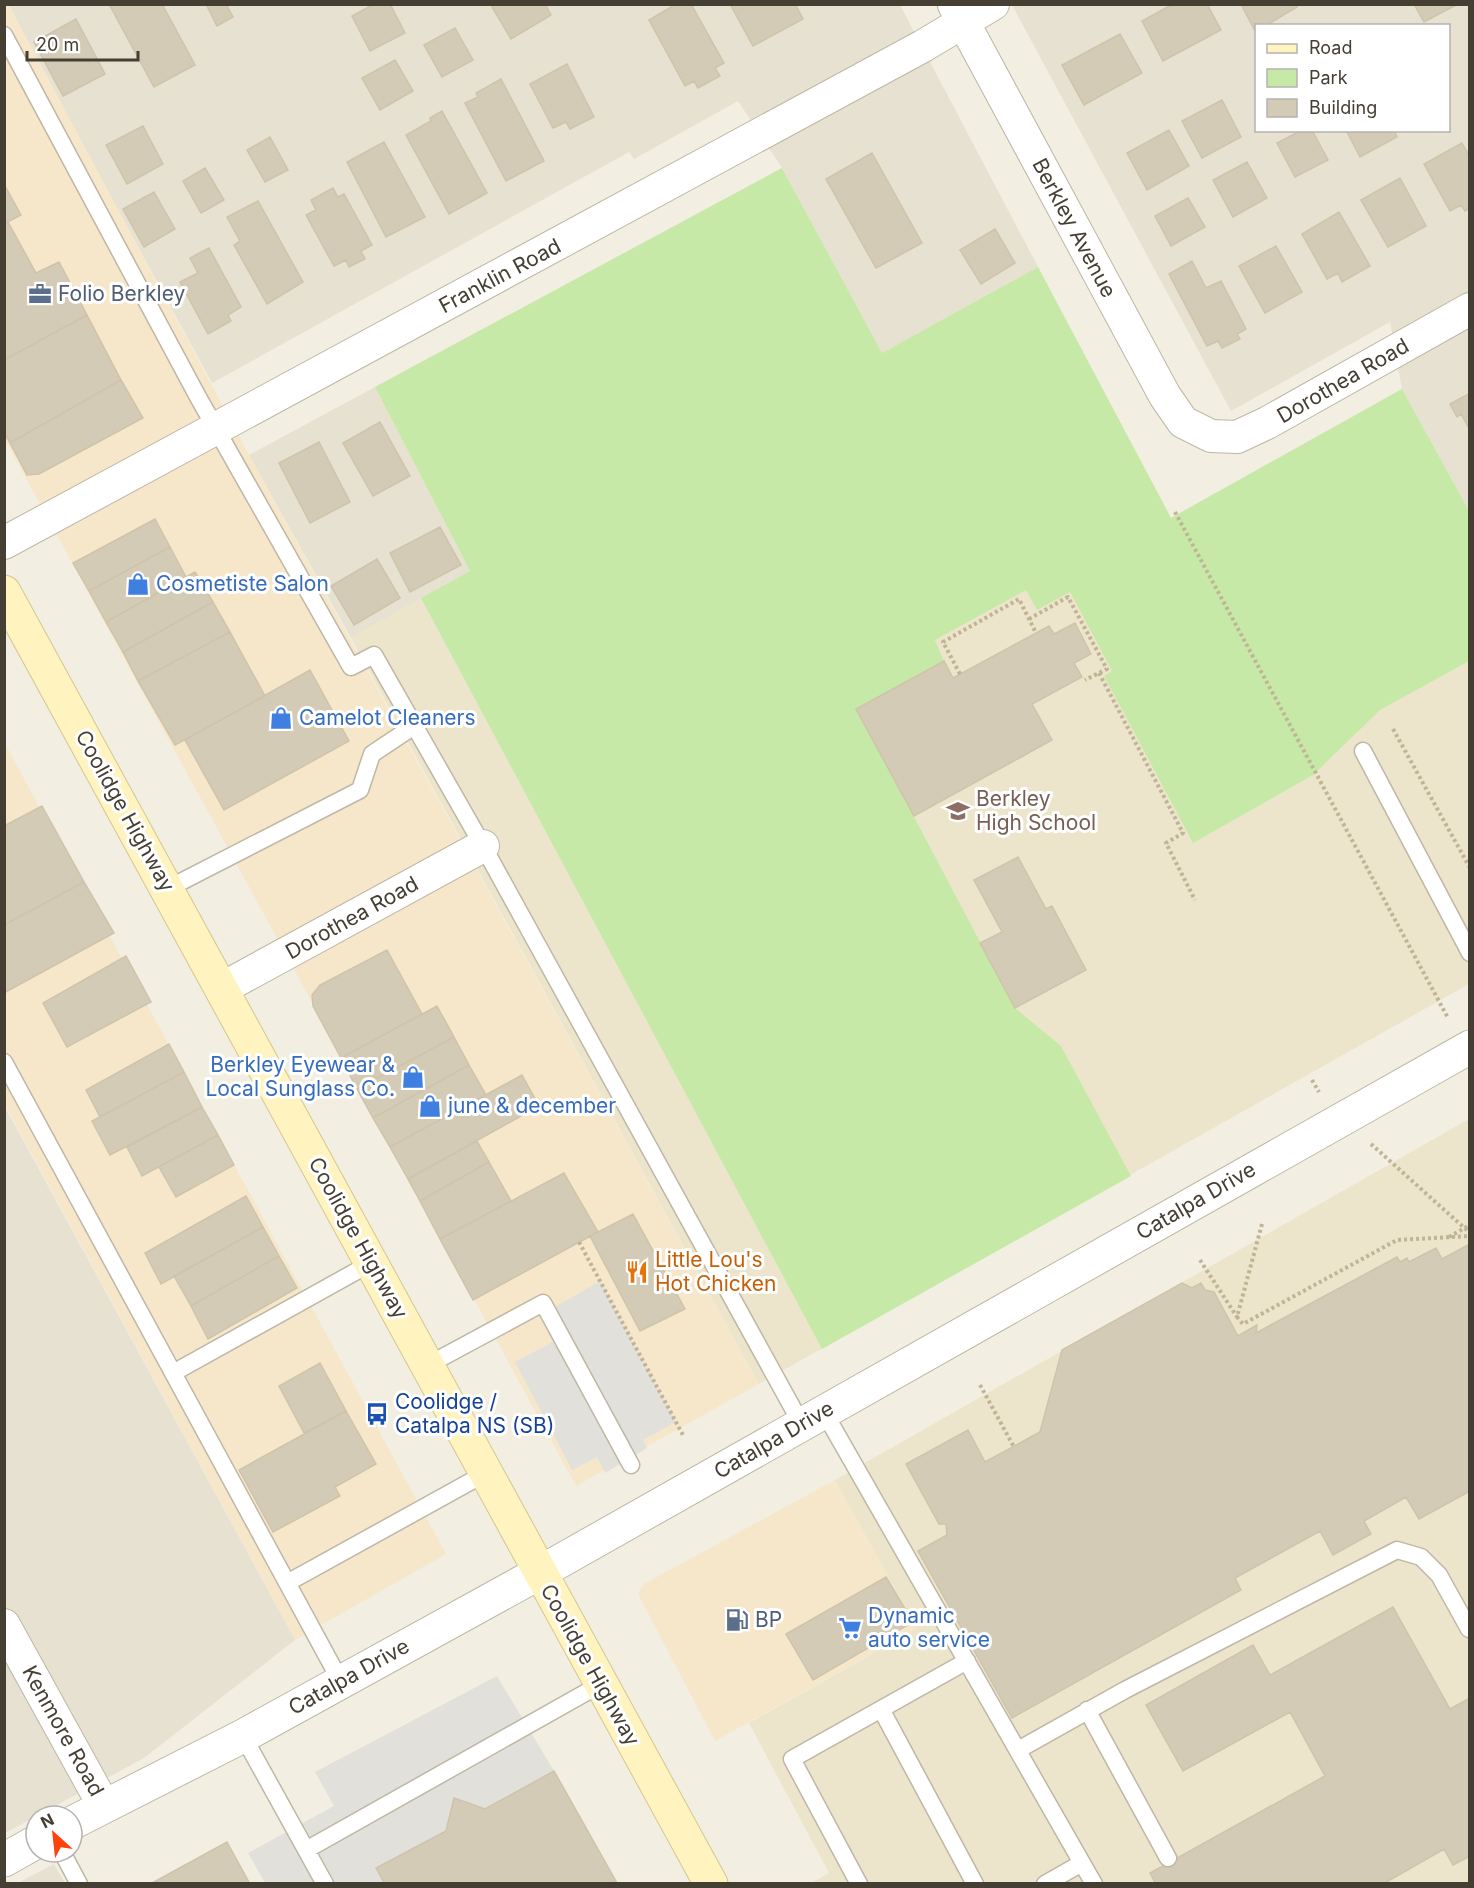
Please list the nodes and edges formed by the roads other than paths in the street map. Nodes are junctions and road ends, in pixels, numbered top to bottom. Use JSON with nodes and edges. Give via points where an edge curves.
{"nodes":[{"id":1,"x":993,"y":4,"type":"edge"},
{"id":2,"x":958,"y":13,"type":"edge"},
{"id":3,"x":4,"y":35,"type":"edge"},
{"id":4,"x":1470,"y":309,"type":"edge"},
{"id":5,"x":215,"y":428,"type":"junction"},
{"id":6,"x":1211,"y":436,"type":"joint"},
{"id":7,"x":4,"y":543,"type":"edge"},
{"id":8,"x":4,"y":592,"type":"edge"},
{"id":9,"x":414,"y":726,"type":"junction"},
{"id":10,"x":1363,"y":751,"type":"dead end"},
{"id":11,"x":483,"y":846,"type":"junction"},
{"id":12,"x":167,"y":889,"type":"junction"},
{"id":13,"x":1470,"y":953,"type":"edge"},
{"id":14,"x":221,"y":989,"type":"junction"},
{"id":15,"x":1460,"y":1034,"type":"edge"},
{"id":16,"x":4,"y":1062,"type":"edge"},
{"id":17,"x":373,"y":1262,"type":"junction"},
{"id":18,"x":428,"y":1365,"type":"junction"},
{"id":19,"x":173,"y":1373,"type":"junction"},
{"id":20,"x":813,"y":1418,"type":"junction"},
{"id":21,"x":631,"y":1466,"type":"dead end"},
{"id":22,"x":486,"y":1473,"type":"junction"},
{"id":23,"x":539,"y":1573,"type":"junction"},
{"id":24,"x":287,"y":1582,"type":"junction"},
{"id":25,"x":4,"y":1625,"type":"edge"},
{"id":26,"x":1469,"y":1629,"type":"edge"},
{"id":27,"x":967,"y":1661,"type":"junction"},
{"id":28,"x":341,"y":1682,"type":"junction"},
{"id":29,"x":601,"y":1684,"type":"junction"},
{"id":30,"x":881,"y":1709,"type":"junction"},
{"id":31,"x":1087,"y":1710,"type":"junction"},
{"id":32,"x":243,"y":1736,"type":"junction"},
{"id":33,"x":1018,"y":1750,"type":"junction"},
{"id":34,"x":104,"y":1806,"type":"junction"},
{"id":35,"x":84,"y":1817,"type":"edge"},
{"id":36,"x":24,"y":1849,"type":"edge"},
{"id":37,"x":306,"y":1850,"type":"junction"},
{"id":38,"x":1168,"y":1858,"type":"dead end"},
{"id":39,"x":4,"y":1860,"type":"edge"},
{"id":40,"x":1082,"y":1863,"type":"junction"},
{"id":41,"x":68,"y":1864,"type":"edge"},
{"id":42,"x":79,"y":1884,"type":"edge"},
{"id":43,"x":325,"y":1884,"type":"edge"},
{"id":44,"x":711,"y":1884,"type":"edge"},
{"id":45,"x":859,"y":1884,"type":"edge"},
{"id":46,"x":975,"y":1884,"type":"edge"},
{"id":47,"x":1045,"y":1884,"type":"edge"},
{"id":48,"x":1094,"y":1884,"type":"edge"}],
"edges":[{"from":1,"to":2,"type":"street","name":"Franklin Road"},
{"from":2,"to":5,"type":"street","name":"Franklin Road","via":[[663,188]]},
{"from":2,"to":6,"type":"street","name":"Berkley Avenue","via":[[1165,396],[1183,422]]},
{"from":3,"to":5,"type":"lane"},
{"from":4,"to":6,"type":"street","name":"Dorothea Road","via":[[1268,423],[1237,437]]},
{"from":5,"to":7,"type":"street","name":"Franklin Road"},
{"from":5,"to":9,"type":"lane","via":[[351,667],[374,655]]},
{"from":8,"to":12,"type":"main road","name":"Coolidge Highway"},
{"from":9,"to":11,"type":"lane"},
{"from":9,"to":12,"type":"lane","via":[[372,754],[360,790]]},
{"from":10,"to":13,"type":"lane"},
{"from":11,"to":14,"type":"street","name":"Dorothea Road"},
{"from":11,"to":20,"type":"lane"},
{"from":12,"to":14,"type":"main road","name":"Coolidge Highway"},
{"from":14,"to":17,"type":"main road","name":"Coolidge Highway"},
{"from":15,"to":20,"type":"street","name":"Catalpa Drive"},
{"from":16,"to":19,"type":"lane"},
{"from":17,"to":18,"type":"main road","name":"Coolidge Highway"},
{"from":17,"to":19,"type":"lane"},
{"from":18,"to":21,"type":"lane","via":[[543,1303]]},
{"from":18,"to":22,"type":"main road","name":"Coolidge Highway"},
{"from":19,"to":24,"type":"lane"},
{"from":20,"to":23,"type":"street","name":"Catalpa Drive"},
{"from":20,"to":27,"type":"lane"},
{"from":22,"to":23,"type":"main road","name":"Coolidge Highway"},
{"from":22,"to":24,"type":"lane"},
{"from":23,"to":28,"type":"street","name":"Catalpa Drive"},
{"from":23,"to":29,"type":"main road","name":"Coolidge Highway"},
{"from":24,"to":28,"type":"lane"},
{"from":25,"to":34,"type":"street","name":"Kenmore Road"},
{"from":26,"to":31,"type":"lane","via":[[1439,1575],[1421,1557],[1397,1550]]},
{"from":27,"to":30,"type":"lane"},
{"from":27,"to":33,"type":"lane"},
{"from":28,"to":32,"type":"street","name":"Catalpa Drive"},
{"from":29,"to":37,"type":"lane"},
{"from":29,"to":44,"type":"main road","name":"Coolidge Highway"},
{"from":30,"to":45,"type":"lane","via":[[792,1759]]},
{"from":30,"to":46,"type":"lane"},
{"from":31,"to":33,"type":"lane"},
{"from":31,"to":38,"type":"lane"},
{"from":32,"to":34,"type":"street","name":"Catalpa Drive"},
{"from":32,"to":37,"type":"lane"},
{"from":33,"to":40,"type":"lane"},
{"from":34,"to":35,"type":"street","name":"Catalpa Drive"},
{"from":36,"to":39,"type":"street"},
{"from":37,"to":43,"type":"lane"},
{"from":40,"to":47,"type":"lane"},
{"from":40,"to":48,"type":"lane"},
{"from":41,"to":42,"type":"lane"}]}
